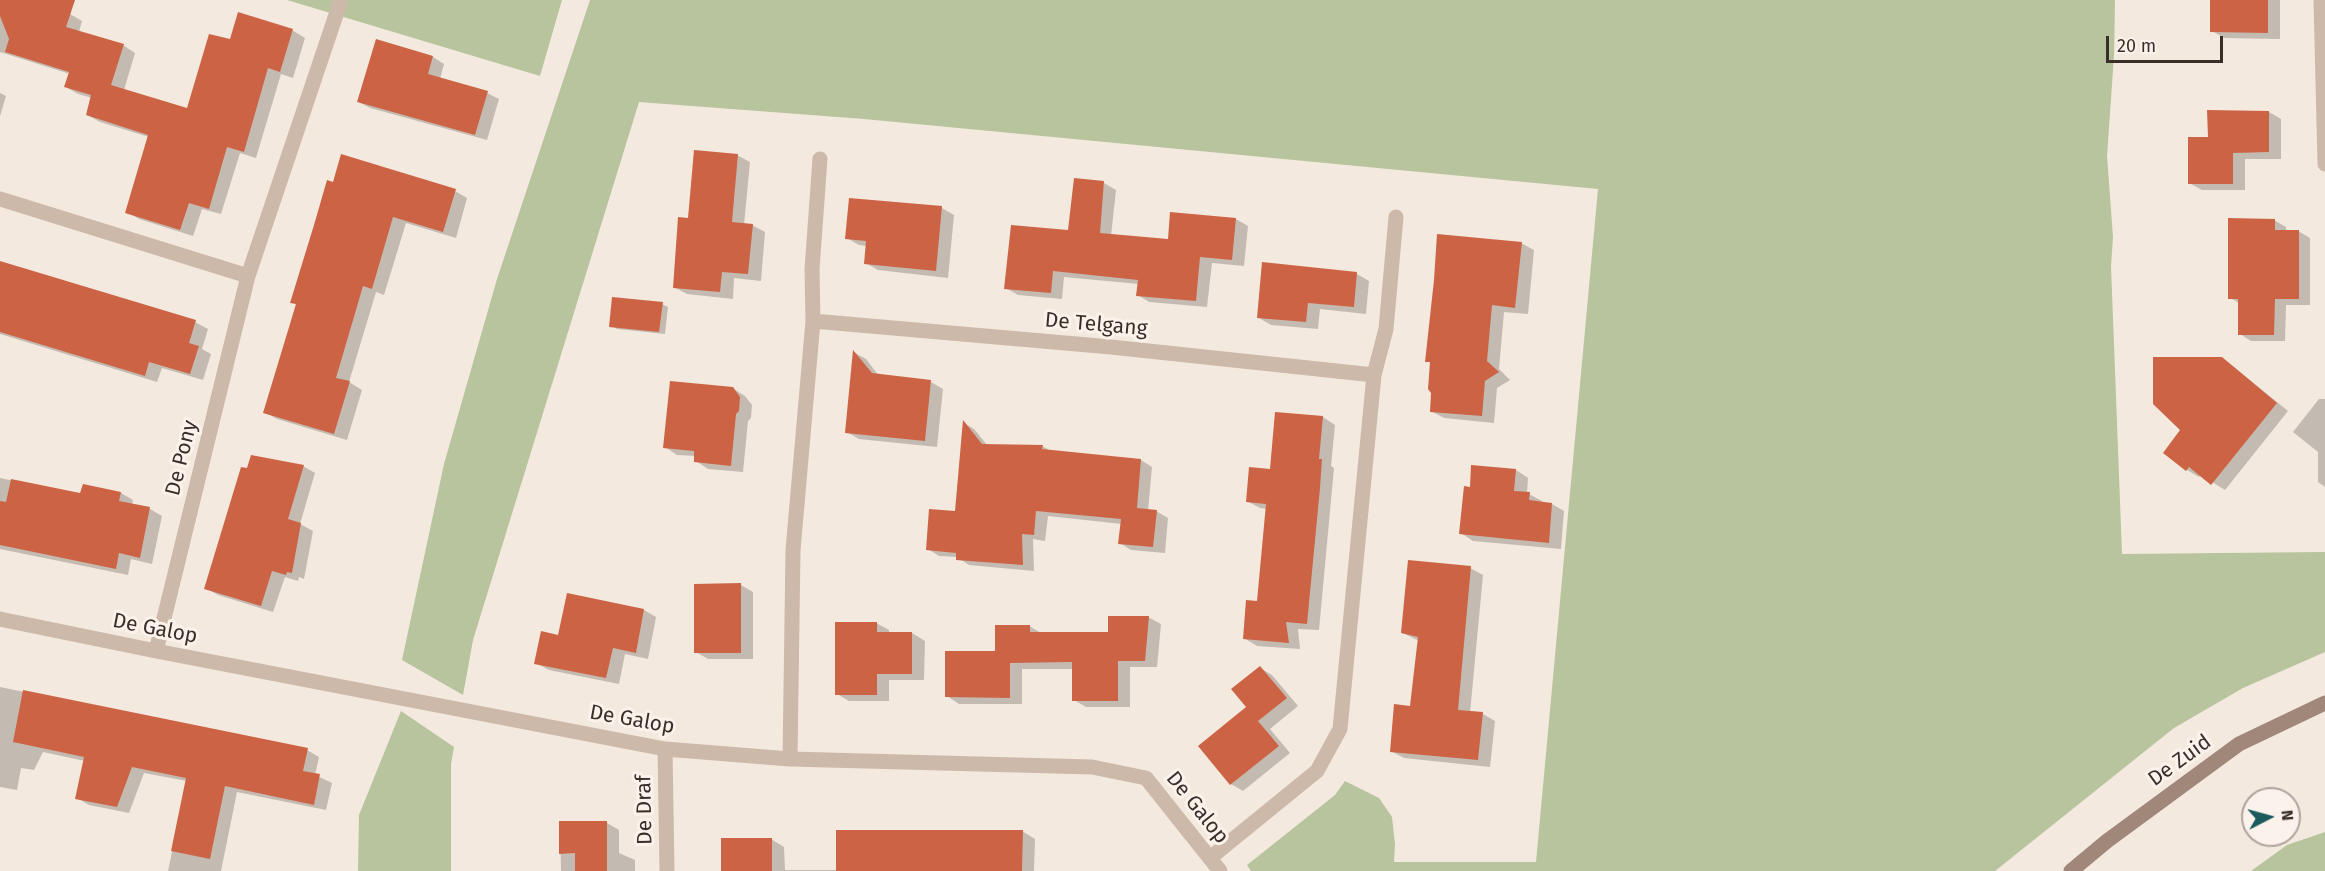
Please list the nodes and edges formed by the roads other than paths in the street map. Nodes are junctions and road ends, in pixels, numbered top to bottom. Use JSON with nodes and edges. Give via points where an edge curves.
{"nodes":[{"id":1,"x":2321,"y":0,"type":"edge"},
{"id":2,"x":340,"y":3,"type":"dead end"},
{"id":3,"x":820,"y":159,"type":"dead end"},
{"id":4,"x":2325,"y":164,"type":"edge"},
{"id":5,"x":0,"y":200,"type":"edge"},
{"id":6,"x":1396,"y":217,"type":"dead end"},
{"id":7,"x":248,"y":276,"type":"junction"},
{"id":8,"x":813,"y":321,"type":"junction"},
{"id":9,"x":1374,"y":375,"type":"junction"},
{"id":10,"x":0,"y":619,"type":"edge"},
{"id":11,"x":156,"y":651,"type":"junction"},
{"id":12,"x":2325,"y":703,"type":"edge"},
{"id":13,"x":665,"y":748,"type":"junction"},
{"id":14,"x":790,"y":759,"type":"junction"},
{"id":15,"x":1210,"y":858,"type":"junction"},
{"id":16,"x":667,"y":871,"type":"edge"},
{"id":17,"x":1220,"y":871,"type":"edge"},
{"id":18,"x":2071,"y":871,"type":"edge"}],
"edges":[{"from":1,"to":4,"type":"street"},
{"from":2,"to":7,"type":"street","name":"De Pony"},
{"from":3,"to":8,"type":"street","via":[[812,269]]},
{"from":5,"to":7,"type":"street"},
{"from":6,"to":9,"type":"street","via":[[1386,329]]},
{"from":7,"to":11,"type":"street","name":"De Pony"},
{"from":8,"to":9,"type":"street","name":"De Telgang"},
{"from":8,"to":14,"type":"street","via":[[793,550]]},
{"from":9,"to":15,"type":"street","via":[[1340,729],[1317,771]]},
{"from":10,"to":11,"type":"street","name":"De Galop"},
{"from":11,"to":13,"type":"street","name":"De Galop"},
{"from":12,"to":18,"type":"street","name":"De Zuid","via":[[2239,744]]},
{"from":13,"to":14,"type":"street","name":"De Galop"},
{"from":13,"to":16,"type":"street","name":"De Draf"},
{"from":14,"to":15,"type":"street","name":"De Galop","via":[[1092,767],[1146,778]]},
{"from":15,"to":17,"type":"street","name":"De Galop"}]}
